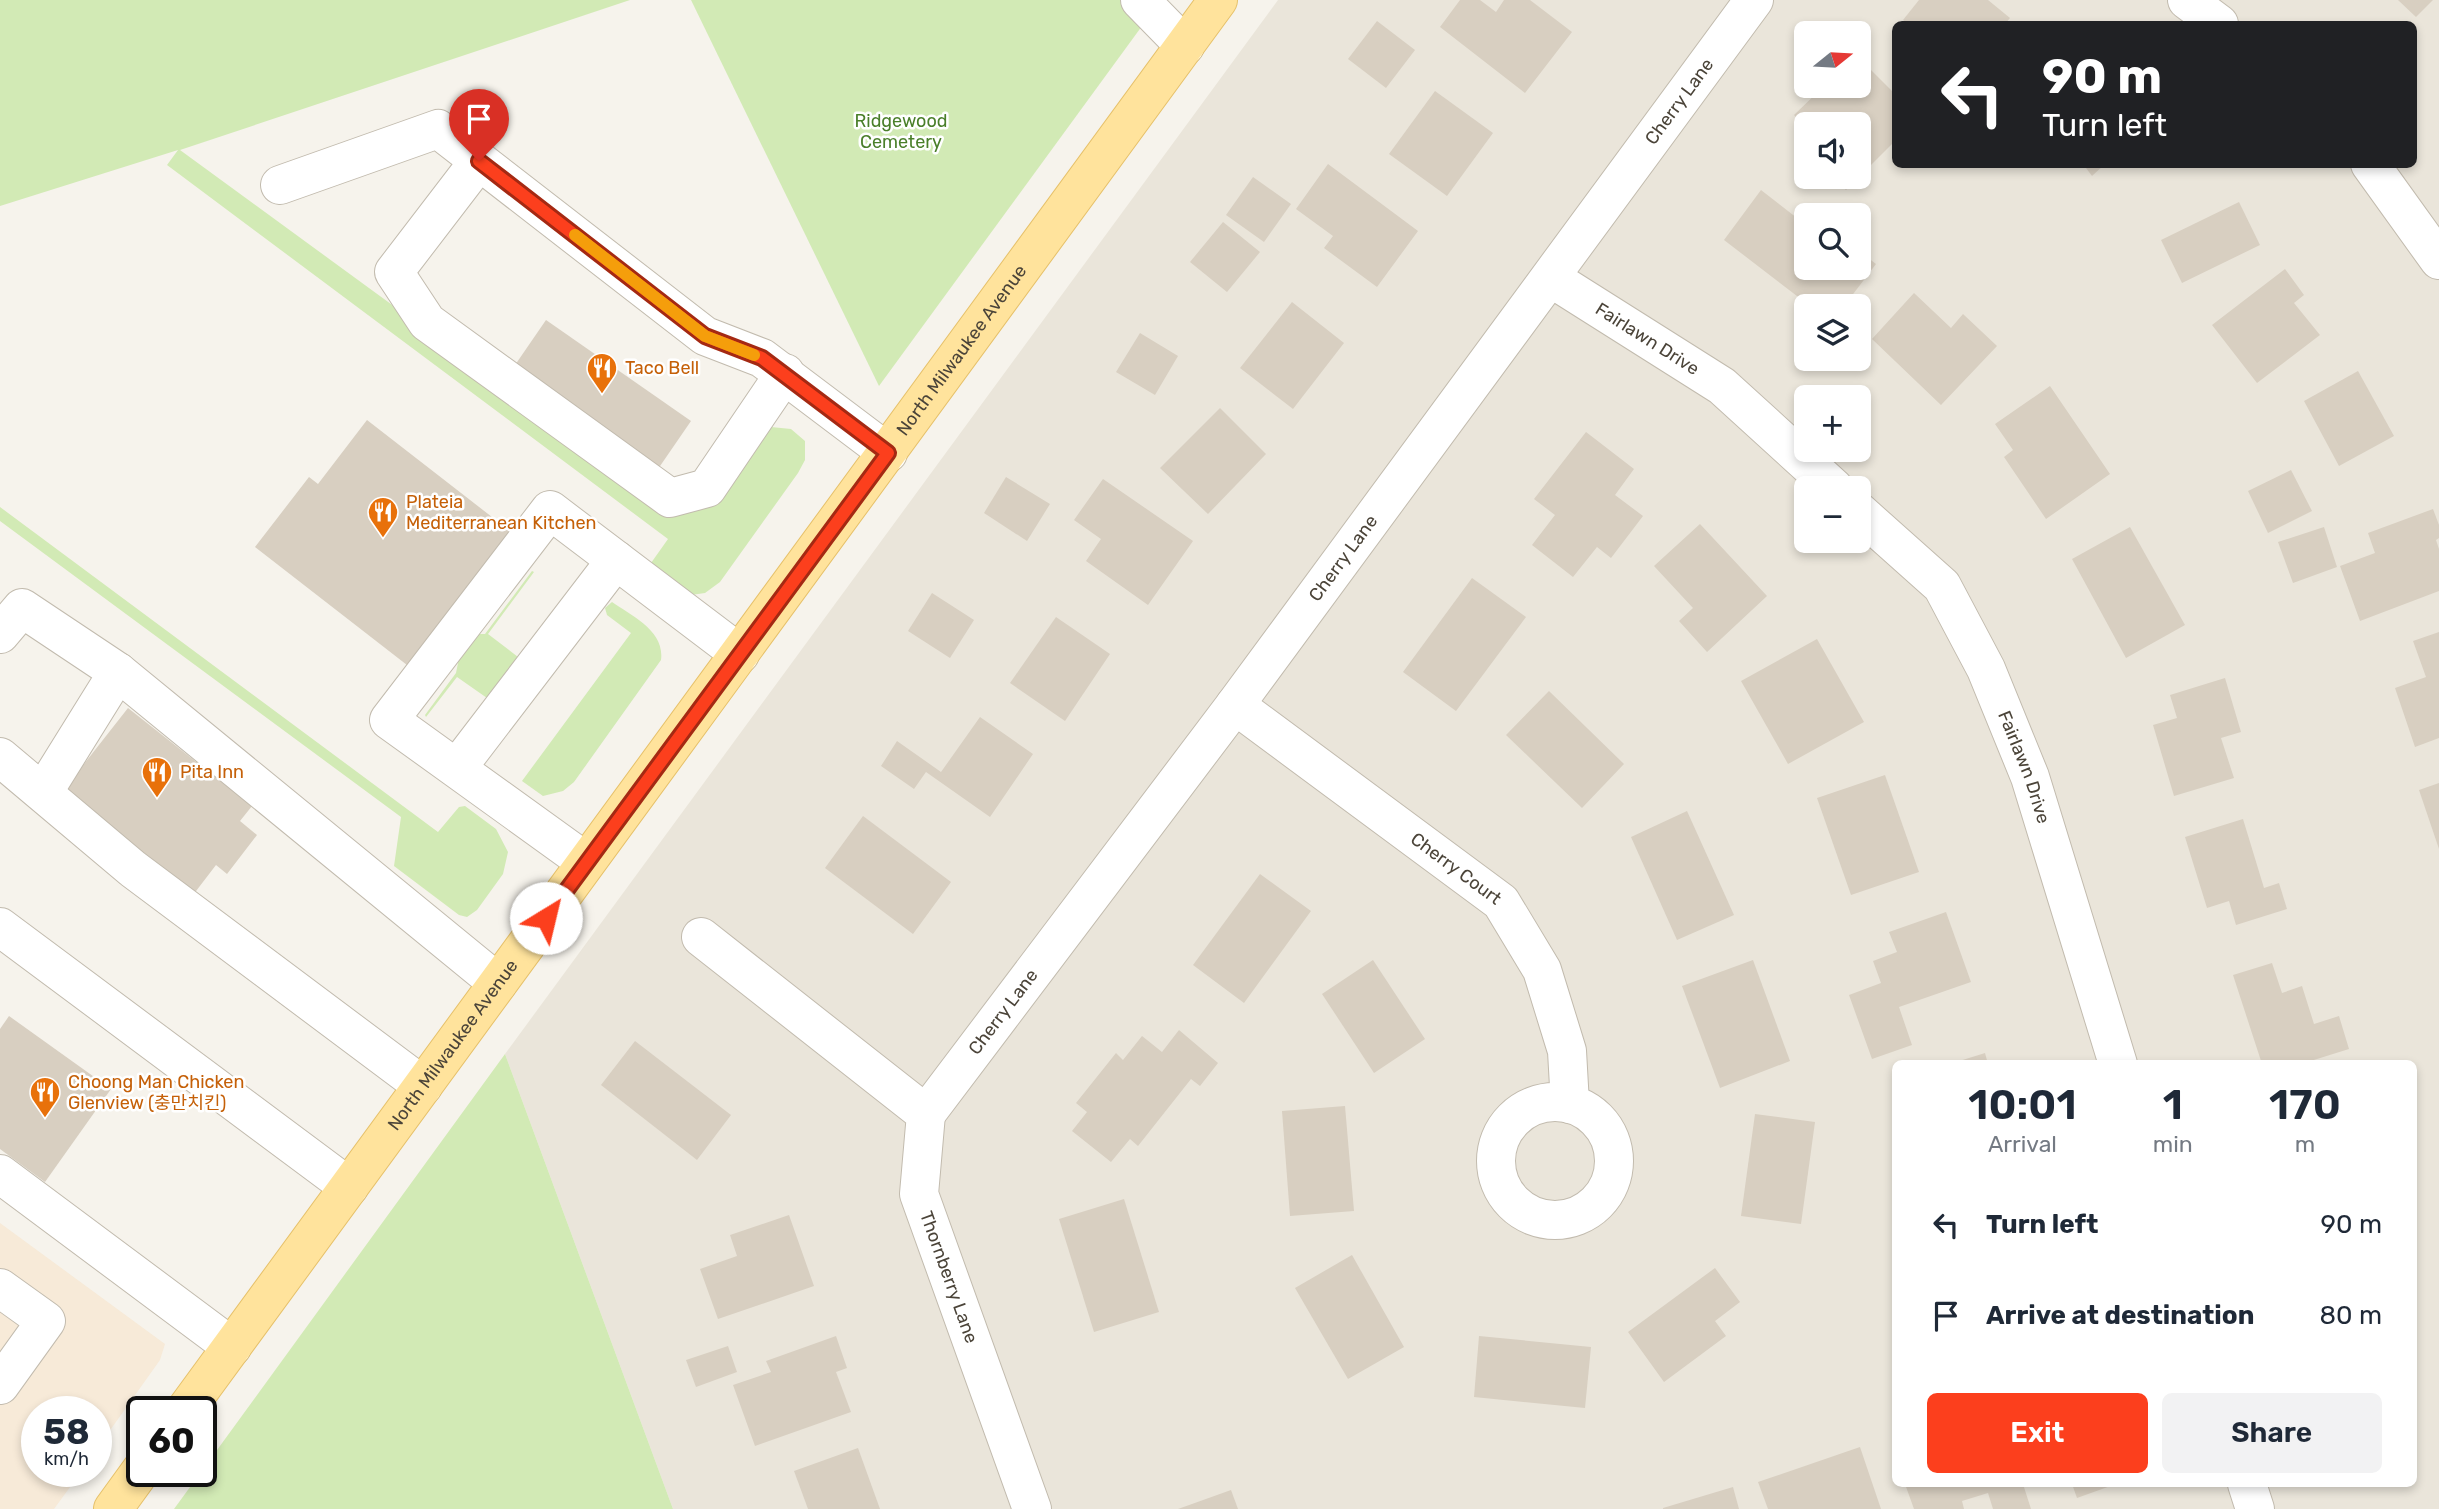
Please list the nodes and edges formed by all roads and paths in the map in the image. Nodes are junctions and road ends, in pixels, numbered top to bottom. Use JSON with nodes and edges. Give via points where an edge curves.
{"nodes":[{"id":1,"x":1140,"y":0,"type":"edge"},
{"id":2,"x":1218,"y":0,"type":"edge"},
{"id":3,"x":1755,"y":0,"type":"edge"},
{"id":4,"x":2187,"y":0,"type":"edge"},
{"id":5,"x":2215,"y":21,"type":"edge"},
{"id":6,"x":1185,"y":46,"type":"junction"},
{"id":7,"x":479,"y":161,"type":"junction"},
{"id":8,"x":2373,"y":168,"type":"edge"},
{"id":9,"x":279,"y":185,"type":"dead end"},
{"id":10,"x":2439,"y":260,"type":"edge"},
{"id":11,"x":1551,"y":278,"type":"junction"},
{"id":12,"x":785,"y":373,"type":"junction"},
{"id":13,"x":888,"y":453,"type":"junction"},
{"id":14,"x":1821,"y":476,"type":"edge"},
{"id":15,"x":1871,"y":523,"type":"edge"},
{"id":16,"x":615,"y":560,"type":"junction"},
{"id":17,"x":0,"y":634,"type":"edge"},
{"id":18,"x":740,"y":654,"type":"junction"},
{"id":19,"x":118,"y":672,"type":"junction"},
{"id":20,"x":1235,"y":705,"type":"junction"},
{"id":21,"x":0,"y":757,"type":"edge"},
{"id":22,"x":457,"y":768,"type":"junction"},
{"id":23,"x":44,"y":791,"type":"junction"},
{"id":24,"x":586,"y":862,"type":"junction"},
{"id":25,"x":0,"y":926,"type":"edge"},
{"id":26,"x":701,"y":937,"type":"dead end"},
{"id":27,"x":498,"y":983,"type":"junction"},
{"id":28,"x":2117,"y":1060,"type":"edge"},
{"id":29,"x":423,"y":1086,"type":"junction"},
{"id":30,"x":1570,"y":1104,"type":"dead end"},
{"id":31,"x":926,"y":1114,"type":"junction"},
{"id":32,"x":0,"y":1174,"type":"edge"},
{"id":33,"x":349,"y":1186,"type":"junction"},
{"id":34,"x":0,"y":1288,"type":"edge"},
{"id":35,"x":232,"y":1347,"type":"junction"},
{"id":36,"x":0,"y":1385,"type":"edge"},
{"id":37,"x":196,"y":1396,"type":"edge"},
{"id":38,"x":129,"y":1487,"type":"edge"},
{"id":39,"x":2248,"y":1487,"type":"edge"},
{"id":40,"x":113,"y":1509,"type":"edge"},
{"id":41,"x":1032,"y":1509,"type":"edge"},
{"id":42,"x":2255,"y":1509,"type":"edge"}],
"edges":[{"from":1,"to":6,"type":"street"},
{"from":2,"to":6,"type":"main road","name":"North Milwaukee Avenue"},
{"from":3,"to":11,"type":"street","name":"Cherry Lane"},
{"from":4,"to":5,"type":"street"},
{"from":6,"to":13,"type":"main road","name":"North Milwaukee Avenue"},
{"from":7,"to":9,"type":"street","via":[[438,130]]},
{"from":7,"to":12,"type":"street","via":[[705,336],[762,358]]},
{"from":7,"to":12,"type":"street","via":[[394,272],[427,322],[670,498],[707,488]]},
{"from":8,"to":10,"type":"street"},
{"from":11,"to":14,"type":"street","name":"Fairlawn Drive","via":[[1722,386]]},
{"from":11,"to":20,"type":"street","name":"Cherry Lane"},
{"from":12,"to":13,"type":"street"},
{"from":13,"to":18,"type":"main road","name":"North Milwaukee Avenue"},
{"from":15,"to":28,"type":"street","name":"Fairlawn Drive","via":[[1942,586],[1986,668],[2030,777]]},
{"from":16,"to":18,"type":"street"},
{"from":16,"to":22,"type":"street"},
{"from":16,"to":22,"type":"street","via":[[550,510],[397,708],[389,720]]},
{"from":17,"to":19,"type":"street","via":[[22,608]]},
{"from":18,"to":24,"type":"main road","name":"North Milwaukee Avenue"},
{"from":19,"to":23,"type":"street"},
{"from":19,"to":27,"type":"street"},
{"from":20,"to":30,"type":"street","name":"Cherry Court","via":[[1501,902],[1542,970],[1567,1051]]},
{"from":20,"to":31,"type":"street","name":"Cherry Lane"},
{"from":21,"to":23,"type":"street"},
{"from":22,"to":24,"type":"street"},
{"from":23,"to":29,"type":"street","via":[[134,869]]},
{"from":24,"to":27,"type":"main road","name":"North Milwaukee Avenue"},
{"from":25,"to":33,"type":"street"},
{"from":26,"to":31,"type":"street"},
{"from":27,"to":29,"type":"main road","name":"North Milwaukee Avenue"},
{"from":29,"to":33,"type":"main road","name":"North Milwaukee Avenue"},
{"from":31,"to":41,"type":"street","name":"Thornberry Lane","via":[[919,1194]]},
{"from":32,"to":35,"type":"street"},
{"from":33,"to":35,"type":"main road","name":"North Milwaukee Avenue"},
{"from":34,"to":36,"type":"street","via":[[46,1321]]},
{"from":35,"to":37,"type":"main road","name":"North Milwaukee Avenue"},
{"from":38,"to":40,"type":"main road"},
{"from":39,"to":42,"type":"street"}]}
